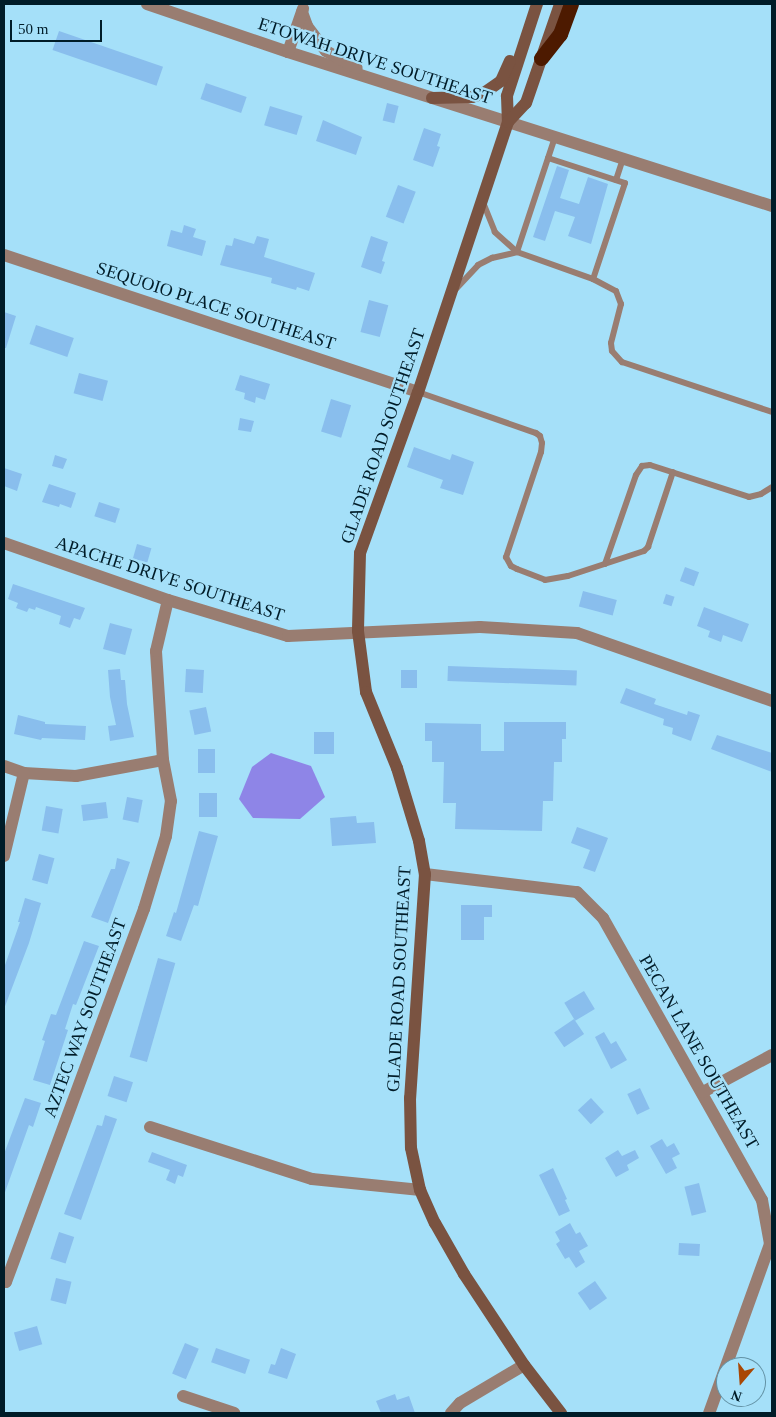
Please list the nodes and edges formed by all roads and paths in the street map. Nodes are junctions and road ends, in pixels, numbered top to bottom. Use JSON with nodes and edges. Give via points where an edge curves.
{"nodes":[{"id":1,"x":147,"y":4,"type":"edge"},
{"id":2,"x":529,"y":4,"type":"edge"},
{"id":3,"x":537,"y":4,"type":"edge"},
{"id":4,"x":560,"y":4,"type":"edge"},
{"id":5,"x":571,"y":4,"type":"edge"},
{"id":6,"x":303,"y":8,"type":"edge"},
{"id":7,"x":288,"y":52,"type":"junction"},
{"id":8,"x":541,"y":58,"type":"junction"},
{"id":9,"x":381,"y":82,"type":"junction"},
{"id":10,"x":432,"y":98,"type":"junction"},
{"id":11,"x":508,"y":122,"type":"junction"},
{"id":12,"x":555,"y":137,"type":"junction"},
{"id":13,"x":548,"y":158,"type":"junction"},
{"id":14,"x":623,"y":159,"type":"junction"},
{"id":15,"x":616,"y":180,"type":"junction"},
{"id":16,"x":482,"y":200,"type":"junction"},
{"id":17,"x":772,"y":205,"type":"edge"},
{"id":18,"x":517,"y":252,"type":"junction"},
{"id":19,"x":4,"y":255,"type":"edge"},
{"id":20,"x":593,"y":279,"type":"junction"},
{"id":21,"x":451,"y":294,"type":"junction"},
{"id":22,"x":418,"y":392,"type":"junction"},
{"id":23,"x":772,"y":412,"type":"edge"},
{"id":24,"x":673,"y":472,"type":"junction"},
{"id":25,"x":772,"y":486,"type":"edge"},
{"id":26,"x":4,"y":543,"type":"edge"},
{"id":27,"x":605,"y":564,"type":"junction"},
{"id":28,"x":168,"y":600,"type":"junction"},
{"id":29,"x":358,"y":631,"type":"junction"},
{"id":30,"x":772,"y":701,"type":"edge"},
{"id":31,"x":164,"y":760,"type":"junction"},
{"id":32,"x":4,"y":766,"type":"edge"},
{"id":33,"x":24,"y":773,"type":"junction"},
{"id":34,"x":4,"y":856,"type":"edge"},
{"id":35,"x":425,"y":874,"type":"junction"},
{"id":36,"x":772,"y":1055,"type":"edge"},
{"id":37,"x":703,"y":1092,"type":"junction"},
{"id":38,"x":150,"y":1127,"type":"dead end"},
{"id":39,"x":420,"y":1190,"type":"junction"},
{"id":40,"x":4,"y":1281,"type":"edge"},
{"id":41,"x":524,"y":1364,"type":"junction"},
{"id":42,"x":183,"y":1396,"type":"dead end"},
{"id":43,"x":234,"y":1413,"type":"edge"},
{"id":44,"x":451,"y":1413,"type":"edge"},
{"id":45,"x":561,"y":1413,"type":"edge"},
{"id":46,"x":709,"y":1413,"type":"edge"}],
"edges":[{"from":1,"to":7,"type":"street","name":"ETOWAH DRIVE SOUTHEAST"},
{"from":2,"to":10,"type":"street","via":[[501,81],[472,97]]},
{"from":3,"to":11,"type":"street","name":"GLADE ROAD SOUTHEAST","via":[[507,96]]},
{"from":4,"to":8,"type":"street"},
{"from":5,"to":8,"type":"highway","via":[[560,34]]},
{"from":6,"to":7,"type":"street"},
{"from":6,"to":9,"type":"street","via":[[307,26],[326,51]]},
{"from":7,"to":9,"type":"street","name":"ETOWAH DRIVE SOUTHEAST"},
{"from":8,"to":11,"type":"street","via":[[526,103]]},
{"from":9,"to":10,"type":"street","name":"ETOWAH DRIVE SOUTHEAST"},
{"from":10,"to":11,"type":"street","name":"ETOWAH DRIVE SOUTHEAST"},
{"from":11,"to":12,"type":"street","name":"ETOWAH DRIVE SOUTHEAST"},
{"from":11,"to":16,"type":"street","name":"GLADE ROAD SOUTHEAST"},
{"from":12,"to":13,"type":"lane"},
{"from":12,"to":14,"type":"street","name":"ETOWAH DRIVE SOUTHEAST"},
{"from":13,"to":15,"type":"lane"},
{"from":13,"to":18,"type":"lane"},
{"from":14,"to":15,"type":"lane"},
{"from":14,"to":17,"type":"street","name":"ETOWAH DRIVE SOUTHEAST"},
{"from":15,"to":20,"type":"lane","via":[[625,183]]},
{"from":16,"to":18,"type":"lane","via":[[495,232]]},
{"from":16,"to":21,"type":"street","name":"GLADE ROAD SOUTHEAST"},
{"from":18,"to":20,"type":"lane"},
{"from":18,"to":21,"type":"lane","via":[[478,265]]},
{"from":19,"to":22,"type":"street","name":"SEQUOIO PLACE SOUTHEAST"},
{"from":20,"to":23,"type":"lane","via":[[609,285],[620,298],[620,313],[611,343],[612,352],[622,362]]},
{"from":21,"to":22,"type":"street","name":"GLADE ROAD SOUTHEAST"},
{"from":22,"to":27,"type":"lane","via":[[540,436],[541,452],[506,551],[511,566],[545,580],[553,580]]},
{"from":22,"to":29,"type":"street","name":"GLADE ROAD SOUTHEAST","via":[[360,553]]},
{"from":24,"to":25,"type":"lane","via":[[749,497]]},
{"from":24,"to":27,"type":"lane","via":[[648,546],[644,551]]},
{"from":24,"to":27,"type":"lane","via":[[650,465],[638,470]]},
{"from":26,"to":28,"type":"street","name":"APACHE DRIVE SOUTHEAST"},
{"from":28,"to":29,"type":"street","name":"APACHE DRIVE SOUTHEAST","via":[[288,636]]},
{"from":28,"to":31,"type":"street","name":"AZTEC WAY SOUTHEAST","via":[[156,651]]},
{"from":29,"to":30,"type":"street","name":"APACHE DRIVE SOUTHEAST","via":[[480,627],[577,633]]},
{"from":29,"to":35,"type":"street","name":"GLADE ROAD SOUTHEAST","via":[[366,692],[420,841]]},
{"from":31,"to":33,"type":"street","via":[[76,776]]},
{"from":31,"to":40,"type":"street","name":"AZTEC WAY SOUTHEAST","via":[[171,801],[166,836],[144,909]]},
{"from":32,"to":33,"type":"street"},
{"from":33,"to":34,"type":"street"},
{"from":35,"to":37,"type":"street","name":"PECAN LANE SOUTHEAST","via":[[577,892],[603,918]]},
{"from":35,"to":39,"type":"street","name":"GLADE ROAD SOUTHEAST","via":[[410,1098],[411,1148]]},
{"from":36,"to":37,"type":"street"},
{"from":37,"to":46,"type":"street","name":"PECAN LANE SOUTHEAST","via":[[762,1200],[770,1244]]},
{"from":38,"to":39,"type":"street","via":[[312,1179]]},
{"from":39,"to":41,"type":"street","name":"GLADE ROAD SOUTHEAST","via":[[464,1274]]},
{"from":41,"to":44,"type":"street","via":[[460,1403]]},
{"from":41,"to":45,"type":"street","name":"GLADE ROAD SOUTHEAST"},
{"from":42,"to":43,"type":"street"}]}
